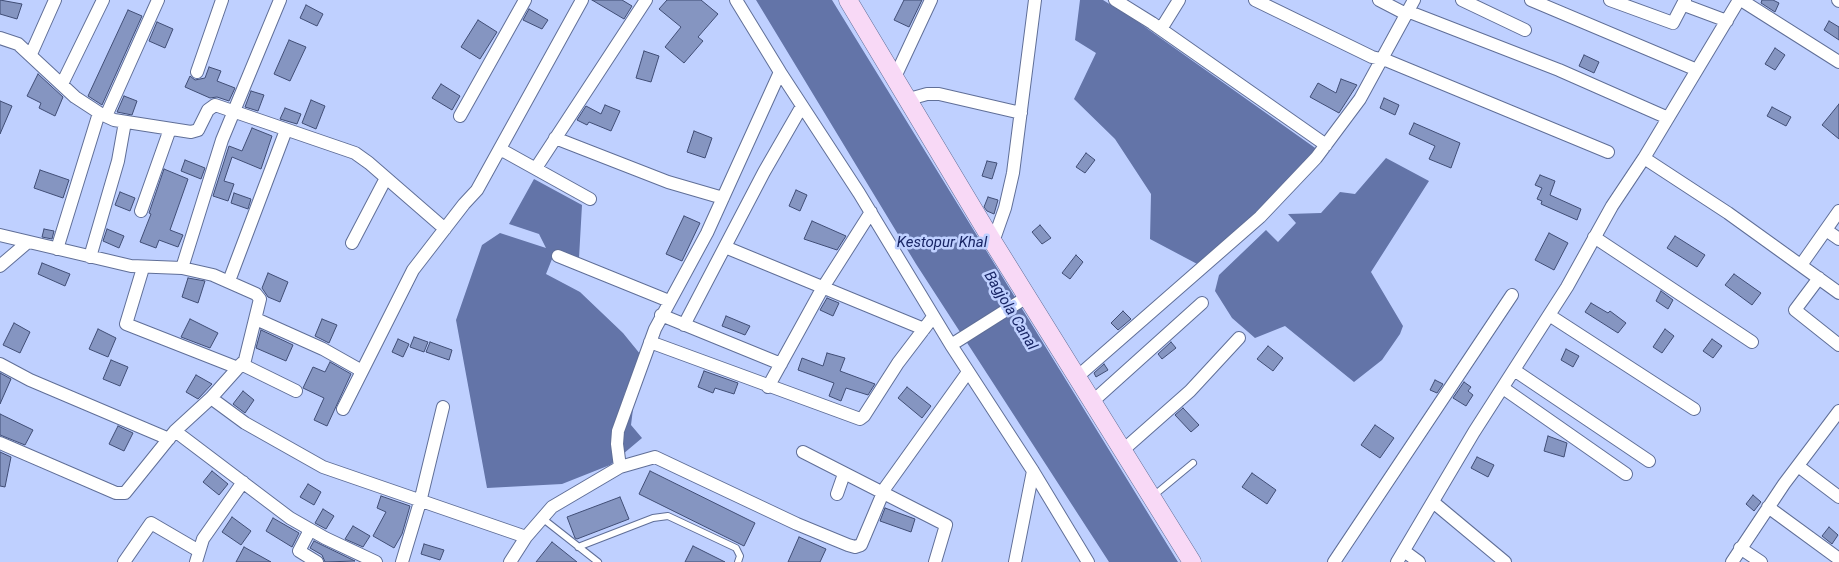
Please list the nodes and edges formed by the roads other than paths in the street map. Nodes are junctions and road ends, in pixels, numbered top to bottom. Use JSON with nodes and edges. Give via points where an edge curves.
{"nodes":[{"id":1,"x":55,"y":0,"type":"edge"},
{"id":2,"x":103,"y":0,"type":"edge"},
{"id":3,"x":158,"y":0,"type":"edge"},
{"id":4,"x":222,"y":0,"type":"edge"},
{"id":5,"x":280,"y":0,"type":"edge"},
{"id":6,"x":525,"y":0,"type":"edge"},
{"id":7,"x":582,"y":0,"type":"edge"},
{"id":8,"x":646,"y":0,"type":"edge"},
{"id":9,"x":736,"y":0,"type":"edge"},
{"id":10,"x":848,"y":0,"type":"edge"},
{"id":11,"x":931,"y":0,"type":"edge"},
{"id":12,"x":1036,"y":0,"type":"edge"},
{"id":13,"x":1114,"y":0,"type":"edge"},
{"id":14,"x":1179,"y":0,"type":"edge"},
{"id":15,"x":1255,"y":0,"type":"edge"},
{"id":16,"x":1379,"y":0,"type":"edge"},
{"id":17,"x":1462,"y":0,"type":"edge"},
{"id":18,"x":1531,"y":0,"type":"edge"},
{"id":19,"x":1610,"y":0,"type":"edge"},
{"id":20,"x":1740,"y":0,"type":"edge"},
{"id":21,"x":1685,"y":2,"type":"edge"},
{"id":22,"x":1409,"y":8,"type":"edge"},
{"id":23,"x":1727,"y":21,"type":"junction"},
{"id":24,"x":1161,"y":29,"type":"junction"},
{"id":25,"x":1525,"y":30,"type":"dead end"},
{"id":26,"x":0,"y":38,"type":"edge"},
{"id":27,"x":31,"y":54,"type":"junction"},
{"id":28,"x":1381,"y":59,"type":"junction"},
{"id":29,"x":1839,"y":62,"type":"edge"},
{"id":30,"x":1697,"y":70,"type":"junction"},
{"id":31,"x":197,"y":72,"type":"dead end"},
{"id":32,"x":780,"y":72,"type":"junction"},
{"id":33,"x":895,"y":77,"type":"junction"},
{"id":34,"x":62,"y":84,"type":"junction"},
{"id":35,"x":909,"y":99,"type":"junction"},
{"id":36,"x":802,"y":106,"type":"junction"},
{"id":37,"x":233,"y":112,"type":"junction"},
{"id":38,"x":1021,"y":113,"type":"junction"},
{"id":39,"x":102,"y":114,"type":"junction"},
{"id":40,"x":460,"y":116,"type":"dead end"},
{"id":41,"x":1668,"y":118,"type":"junction"},
{"id":42,"x":125,"y":122,"type":"junction"},
{"id":43,"x":170,"y":129,"type":"junction"},
{"id":44,"x":286,"y":130,"type":"junction"},
{"id":45,"x":555,"y":138,"type":"junction"},
{"id":46,"x":1326,"y":145,"type":"junction"},
{"id":47,"x":500,"y":149,"type":"junction"},
{"id":48,"x":1608,"y":152,"type":"dead end"},
{"id":49,"x":1644,"y":158,"type":"junction"},
{"id":50,"x":536,"y":168,"type":"junction"},
{"id":51,"x":386,"y":178,"type":"junction"},
{"id":52,"x":723,"y":198,"type":"junction"},
{"id":53,"x":590,"y":199,"type":"dead end"},
{"id":54,"x":141,"y":211,"type":"dead end"},
{"id":55,"x":1839,"y":211,"type":"edge"},
{"id":56,"x":871,"y":212,"type":"junction"},
{"id":57,"x":445,"y":229,"type":"junction"},
{"id":58,"x":1826,"y":230,"type":"junction"},
{"id":59,"x":0,"y":235,"type":"edge"},
{"id":60,"x":1594,"y":237,"type":"junction"},
{"id":61,"x":1839,"y":239,"type":"edge"},
{"id":62,"x":28,"y":242,"type":"junction"},
{"id":63,"x":993,"y":242,"type":"junction"},
{"id":64,"x":352,"y":243,"type":"dead end"},
{"id":65,"x":725,"y":247,"type":"junction"},
{"id":66,"x":57,"y":249,"type":"junction"},
{"id":67,"x":558,"y":256,"type":"dead end"},
{"id":68,"x":90,"y":257,"type":"junction"},
{"id":69,"x":1801,"y":265,"type":"junction"},
{"id":70,"x":0,"y":266,"type":"edge"},
{"id":71,"x":143,"y":268,"type":"junction"},
{"id":72,"x":182,"y":268,"type":"junction"},
{"id":73,"x":1818,"y":278,"type":"junction"},
{"id":74,"x":229,"y":281,"type":"junction"},
{"id":75,"x":823,"y":288,"type":"junction"},
{"id":76,"x":1839,"y":293,"type":"edge"},
{"id":77,"x":1512,"y":295,"type":"dead end"},
{"id":78,"x":1027,"y":297,"type":"junction"},
{"id":79,"x":669,"y":301,"type":"junction"},
{"id":80,"x":1202,"y":303,"type":"dead end"},
{"id":81,"x":661,"y":315,"type":"junction"},
{"id":82,"x":1549,"y":315,"type":"junction"},
{"id":83,"x":933,"y":317,"type":"junction"},
{"id":84,"x":256,"y":319,"type":"junction"},
{"id":85,"x":684,"y":325,"type":"junction"},
{"id":86,"x":924,"y":329,"type":"junction"},
{"id":87,"x":1239,"y":338,"type":"dead end"},
{"id":88,"x":650,"y":342,"type":"junction"},
{"id":89,"x":1752,"y":342,"type":"dead end"},
{"id":90,"x":951,"y":345,"type":"junction"},
{"id":91,"x":1839,"y":346,"type":"edge"},
{"id":92,"x":0,"y":364,"type":"edge"},
{"id":93,"x":781,"y":364,"type":"junction"},
{"id":94,"x":239,"y":366,"type":"junction"},
{"id":95,"x":1514,"y":370,"type":"junction"},
{"id":96,"x":362,"y":371,"type":"junction"},
{"id":97,"x":968,"y":372,"type":"junction"},
{"id":98,"x":1076,"y":377,"type":"junction"},
{"id":99,"x":768,"y":387,"type":"junction"},
{"id":100,"x":1503,"y":388,"type":"junction"},
{"id":101,"x":296,"y":391,"type":"dead end"},
{"id":102,"x":211,"y":398,"type":"junction"},
{"id":103,"x":1092,"y":402,"type":"junction"},
{"id":104,"x":344,"y":408,"type":"dead end"},
{"id":105,"x":443,"y":408,"type":"dead end"},
{"id":106,"x":1694,"y":409,"type":"dead end"},
{"id":107,"x":1839,"y":410,"type":"edge"},
{"id":108,"x":172,"y":435,"type":"junction"},
{"id":109,"x":0,"y":443,"type":"edge"},
{"id":110,"x":1122,"y":451,"type":"junction"},
{"id":111,"x":803,"y":452,"type":"dead end"},
{"id":112,"x":1649,"y":461,"type":"dead end"},
{"id":113,"x":1193,"y":463,"type":"dead end"},
{"id":114,"x":1798,"y":466,"type":"junction"},
{"id":115,"x":620,"y":467,"type":"junction"},
{"id":116,"x":1034,"y":471,"type":"junction"},
{"id":117,"x":844,"y":474,"type":"junction"},
{"id":118,"x":1626,"y":474,"type":"dead end"},
{"id":119,"x":243,"y":482,"type":"junction"},
{"id":120,"x":883,"y":493,"type":"junction"},
{"id":121,"x":837,"y":494,"type":"dead end"},
{"id":122,"x":1839,"y":497,"type":"edge"},
{"id":123,"x":1151,"y":498,"type":"junction"},
{"id":124,"x":420,"y":502,"type":"junction"},
{"id":125,"x":1433,"y":502,"type":"junction"},
{"id":126,"x":1768,"y":507,"type":"junction"},
{"id":127,"x":541,"y":517,"type":"junction"},
{"id":128,"x":310,"y":530,"type":"junction"},
{"id":129,"x":526,"y":538,"type":"junction"},
{"id":130,"x":578,"y":546,"type":"junction"},
{"id":131,"x":1740,"y":548,"type":"junction"},
{"id":132,"x":1404,"y":551,"type":"junction"},
{"id":133,"x":198,"y":556,"type":"edge"},
{"id":134,"x":1839,"y":559,"type":"edge"},
{"id":135,"x":124,"y":562,"type":"edge"},
{"id":136,"x":317,"y":562,"type":"edge"},
{"id":137,"x":376,"y":562,"type":"edge"},
{"id":138,"x":402,"y":562,"type":"edge"},
{"id":139,"x":510,"y":562,"type":"edge"},
{"id":140,"x":598,"y":562,"type":"edge"},
{"id":141,"x":738,"y":562,"type":"edge"},
{"id":142,"x":935,"y":562,"type":"edge"},
{"id":143,"x":1015,"y":562,"type":"edge"},
{"id":144,"x":1088,"y":562,"type":"edge"},
{"id":145,"x":1192,"y":562,"type":"edge"},
{"id":146,"x":1334,"y":562,"type":"edge"},
{"id":147,"x":1397,"y":562,"type":"edge"},
{"id":148,"x":1419,"y":562,"type":"edge"},
{"id":149,"x":1505,"y":562,"type":"edge"},
{"id":150,"x":1732,"y":562,"type":"edge"},
{"id":151,"x":1761,"y":562,"type":"edge"}],
"edges":[{"from":1,"to":27,"type":"street"},
{"from":2,"to":34,"type":"street"},
{"from":3,"to":39,"type":"street"},
{"from":4,"to":31,"type":"street"},
{"from":5,"to":37,"type":"street"},
{"from":6,"to":40,"type":"street"},
{"from":7,"to":47,"type":"street"},
{"from":8,"to":45,"type":"street"},
{"from":9,"to":32,"type":"street"},
{"from":10,"to":33,"type":"street"},
{"from":11,"to":33,"type":"street"},
{"from":12,"to":38,"type":"street"},
{"from":13,"to":24,"type":"street"},
{"from":14,"to":24,"type":"street"},
{"from":15,"to":28,"type":"street","via":[[1345,45]]},
{"from":16,"to":22,"type":"street"},
{"from":17,"to":25,"type":"street"},
{"from":18,"to":30,"type":"street"},
{"from":19,"to":21,"type":"street","via":[[1673,23]]},
{"from":20,"to":23,"type":"street"},
{"from":20,"to":29,"type":"street"},
{"from":21,"to":23,"type":"street"},
{"from":22,"to":28,"type":"street"},
{"from":22,"to":41,"type":"street"},
{"from":23,"to":30,"type":"street"},
{"from":24,"to":46,"type":"street"},
{"from":26,"to":27,"type":"street","via":[[18,44]]},
{"from":27,"to":34,"type":"street"},
{"from":28,"to":46,"type":"street","via":[[1352,111]]},
{"from":28,"to":48,"type":"street"},
{"from":30,"to":41,"type":"street"},
{"from":32,"to":36,"type":"street"},
{"from":32,"to":52,"type":"street"},
{"from":33,"to":35,"type":"street"},
{"from":34,"to":39,"type":"street"},
{"from":35,"to":38,"type":"street","via":[[939,94]]},
{"from":35,"to":63,"type":"street"},
{"from":36,"to":56,"type":"street"},
{"from":36,"to":65,"type":"street"},
{"from":37,"to":43,"type":"street","via":[[211,106],[198,130]]},
{"from":37,"to":44,"type":"street"},
{"from":37,"to":72,"type":"street","via":[[205,189]]},
{"from":38,"to":63,"type":"street","via":[[1013,173]]},
{"from":39,"to":42,"type":"street"},
{"from":39,"to":66,"type":"street"},
{"from":41,"to":49,"type":"street"},
{"from":42,"to":43,"type":"street"},
{"from":42,"to":68,"type":"street","via":[[118,161]]},
{"from":43,"to":54,"type":"street"},
{"from":44,"to":51,"type":"street","via":[[355,154]]},
{"from":44,"to":74,"type":"street"},
{"from":45,"to":50,"type":"street"},
{"from":45,"to":52,"type":"street","via":[[668,182]]},
{"from":46,"to":98,"type":"street","via":[[1260,217]]},
{"from":47,"to":50,"type":"street"},
{"from":47,"to":57,"type":"street","via":[[474,196]]},
{"from":49,"to":60,"type":"street"},
{"from":49,"to":69,"type":"street"},
{"from":50,"to":53,"type":"street"},
{"from":51,"to":57,"type":"street"},
{"from":51,"to":64,"type":"street"},
{"from":52,"to":79,"type":"street","via":[[707,234]]},
{"from":55,"to":58,"type":"street"},
{"from":56,"to":75,"type":"street"},
{"from":56,"to":83,"type":"street"},
{"from":57,"to":96,"type":"street","via":[[413,270]]},
{"from":58,"to":61,"type":"street"},
{"from":58,"to":69,"type":"street"},
{"from":59,"to":62,"type":"street"},
{"from":60,"to":82,"type":"street"},
{"from":60,"to":89,"type":"street"},
{"from":62,"to":66,"type":"street"},
{"from":62,"to":70,"type":"street"},
{"from":63,"to":78,"type":"street"},
{"from":65,"to":75,"type":"street"},
{"from":65,"to":85,"type":"street"},
{"from":66,"to":68,"type":"street"},
{"from":67,"to":79,"type":"street"},
{"from":68,"to":71,"type":"street"},
{"from":69,"to":73,"type":"street"},
{"from":71,"to":72,"type":"street"},
{"from":71,"to":94,"type":"street","via":[[126,324]]},
{"from":72,"to":74,"type":"street"},
{"from":73,"to":76,"type":"street"},
{"from":73,"to":91,"type":"street","via":[[1794,310]]},
{"from":74,"to":84,"type":"street","via":[[260,297]]},
{"from":75,"to":86,"type":"street"},
{"from":75,"to":93,"type":"street"},
{"from":77,"to":146,"type":"street"},
{"from":78,"to":90,"type":"street"},
{"from":78,"to":98,"type":"street"},
{"from":79,"to":81,"type":"street"},
{"from":80,"to":103,"type":"street"},
{"from":81,"to":85,"type":"street"},
{"from":81,"to":88,"type":"street"},
{"from":82,"to":95,"type":"street"},
{"from":82,"to":106,"type":"street"},
{"from":83,"to":86,"type":"street"},
{"from":83,"to":90,"type":"street"},
{"from":84,"to":94,"type":"street","via":[[249,351]]},
{"from":84,"to":96,"type":"street"},
{"from":85,"to":93,"type":"street"},
{"from":86,"to":99,"type":"street","via":[[862,418],[856,419]]},
{"from":87,"to":110,"type":"street","via":[[1190,391]]},
{"from":88,"to":99,"type":"street"},
{"from":88,"to":115,"type":"street","via":[[618,431]]},
{"from":90,"to":97,"type":"street"},
{"from":92,"to":108,"type":"street","via":[[30,380]]},
{"from":93,"to":99,"type":"street"},
{"from":94,"to":101,"type":"street"},
{"from":94,"to":102,"type":"street"},
{"from":95,"to":100,"type":"street"},
{"from":95,"to":112,"type":"street"},
{"from":96,"to":104,"type":"street"},
{"from":97,"to":116,"type":"street"},
{"from":97,"to":120,"type":"street"},
{"from":98,"to":103,"type":"street"},
{"from":100,"to":118,"type":"street"},
{"from":100,"to":125,"type":"street"},
{"from":102,"to":108,"type":"street"},
{"from":102,"to":124,"type":"street","via":[[246,423],[314,462]]},
{"from":103,"to":110,"type":"street"},
{"from":105,"to":124,"type":"street"},
{"from":107,"to":114,"type":"street"},
{"from":108,"to":109,"type":"street","via":[[128,491],[121,494]]},
{"from":108,"to":119,"type":"street"},
{"from":110,"to":123,"type":"street"},
{"from":111,"to":117,"type":"street"},
{"from":113,"to":123,"type":"lane"},
{"from":114,"to":122,"type":"street"},
{"from":114,"to":126,"type":"street"},
{"from":115,"to":120,"type":"street","via":[[644,459],[661,458],[772,514],[855,547],[865,539]]},
{"from":115,"to":127,"type":"street","via":[[568,496]]},
{"from":116,"to":143,"type":"street"},
{"from":116,"to":144,"type":"street"},
{"from":117,"to":120,"type":"street"},
{"from":117,"to":121,"type":"street"},
{"from":119,"to":128,"type":"street","via":[[266,502]]},
{"from":119,"to":133,"type":"street","via":[[202,539]]},
{"from":120,"to":142,"type":"street","via":[[946,525]]},
{"from":123,"to":145,"type":"street"},
{"from":124,"to":129,"type":"street"},
{"from":124,"to":138,"type":"street"},
{"from":125,"to":132,"type":"street"},
{"from":125,"to":149,"type":"street"},
{"from":126,"to":131,"type":"street"},
{"from":126,"to":134,"type":"street"},
{"from":127,"to":129,"type":"street"},
{"from":127,"to":130,"type":"lane"},
{"from":128,"to":136,"type":"street","via":[[299,552]]},
{"from":128,"to":137,"type":"street"},
{"from":129,"to":139,"type":"street"},
{"from":130,"to":140,"type":"lane"},
{"from":130,"to":141,"type":"lane","via":[[653,518],[668,516],[736,548],[740,556]]},
{"from":131,"to":150,"type":"street"},
{"from":131,"to":151,"type":"street"},
{"from":132,"to":147,"type":"street"},
{"from":132,"to":148,"type":"street"},
{"from":133,"to":135,"type":"street","via":[[151,523]]}]}
